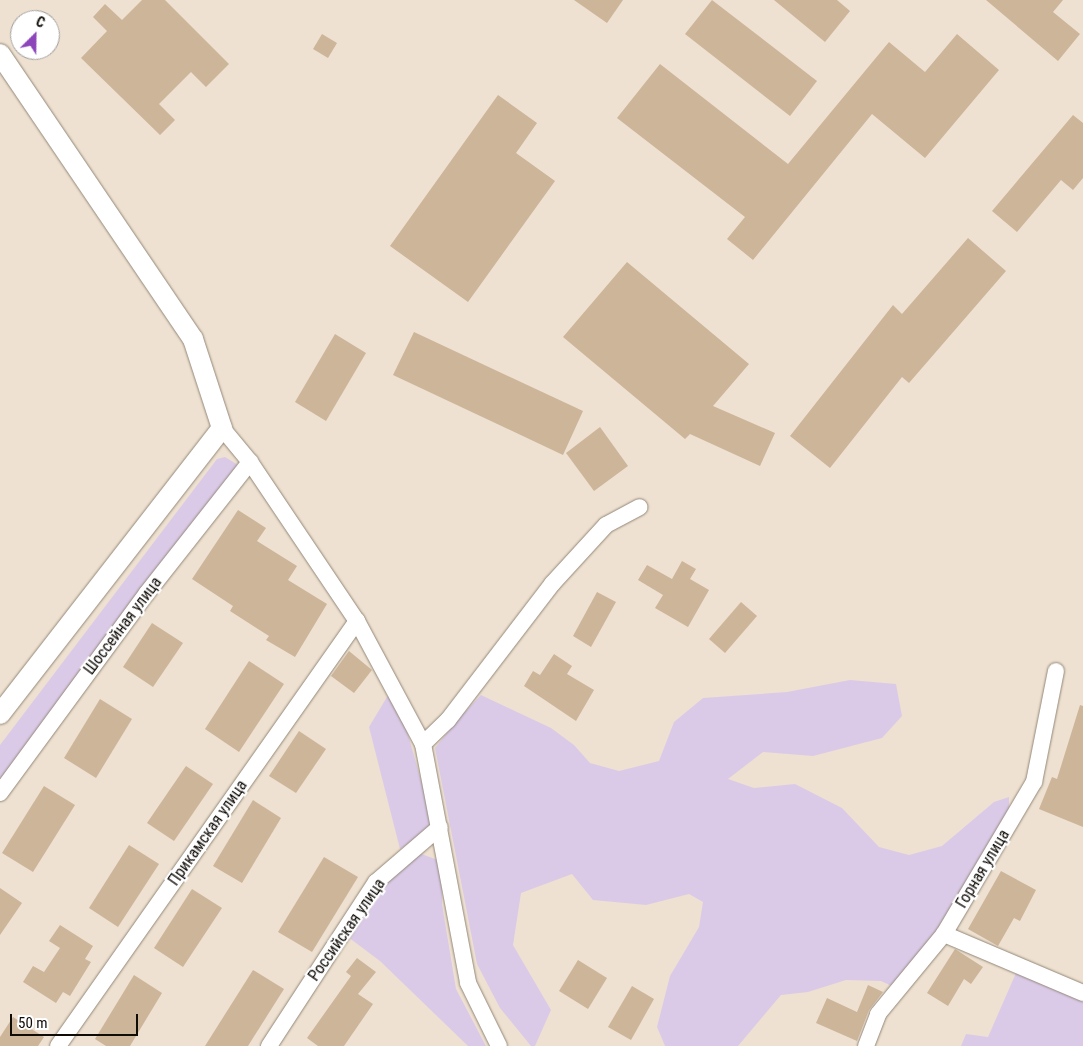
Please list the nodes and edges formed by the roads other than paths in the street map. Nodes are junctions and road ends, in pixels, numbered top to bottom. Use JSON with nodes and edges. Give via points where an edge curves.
{"nodes":[{"id":1,"x":0,"y":54,"type":"edge"},
{"id":2,"x":222,"y":428,"type":"junction"},
{"id":3,"x":250,"y":462,"type":"junction"},
{"id":4,"x":640,"y":507,"type":"dead end"},
{"id":5,"x":358,"y":621,"type":"junction"},
{"id":6,"x":1056,"y":670,"type":"dead end"},
{"id":7,"x":0,"y":714,"type":"edge"},
{"id":8,"x":423,"y":744,"type":"junction"},
{"id":9,"x":0,"y":793,"type":"edge"},
{"id":10,"x":440,"y":827,"type":"junction"},
{"id":11,"x":944,"y":934,"type":"junction"},
{"id":12,"x":1083,"y":993,"type":"edge"},
{"id":13,"x":58,"y":1046,"type":"edge"},
{"id":14,"x":269,"y":1046,"type":"edge"},
{"id":15,"x":499,"y":1046,"type":"edge"},
{"id":16,"x":866,"y":1046,"type":"edge"}],
"edges":[{"from":1,"to":2,"type":"street","via":[[193,339]]},
{"from":2,"to":3,"type":"street"},
{"from":2,"to":7,"type":"street"},
{"from":3,"to":5,"type":"street"},
{"from":3,"to":9,"type":"street","name":"Шоссейная улица","via":[[147,593]]},
{"from":4,"to":8,"type":"street","via":[[606,525],[552,584],[448,720]]},
{"from":5,"to":8,"type":"street"},
{"from":5,"to":13,"type":"street","name":"Прикамская улица"},
{"from":6,"to":11,"type":"street","name":"Горная улица","via":[[1034,782]]},
{"from":8,"to":10,"type":"street"},
{"from":10,"to":14,"type":"street","name":"Российская улица","via":[[376,882]]},
{"from":10,"to":15,"type":"street","via":[[468,984]]},
{"from":11,"to":12,"type":"street"},
{"from":11,"to":16,"type":"street","name":"Горная улица","via":[[878,1014]]}]}
